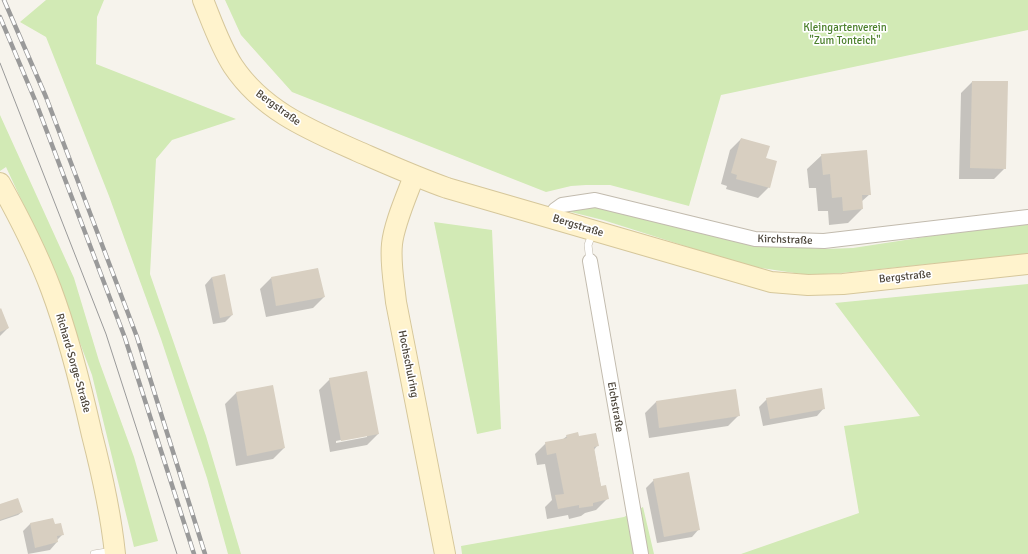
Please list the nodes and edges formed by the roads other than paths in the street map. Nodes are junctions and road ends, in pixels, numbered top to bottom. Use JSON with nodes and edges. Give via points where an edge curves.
{"nodes":[{"id":1,"x":203,"y":0,"type":"edge"},
{"id":2,"x":414,"y":176,"type":"junction"},
{"id":3,"x":0,"y":182,"type":"edge"},
{"id":4,"x":1028,"y":217,"type":"edge"},
{"id":5,"x":552,"y":218,"type":"junction"},
{"id":6,"x":593,"y":230,"type":"junction"},
{"id":7,"x":590,"y":260,"type":"joint"},
{"id":8,"x":1028,"y":264,"type":"edge"},
{"id":9,"x":115,"y":552,"type":"edge"},
{"id":10,"x":94,"y":554,"type":"edge"},
{"id":11,"x":445,"y":554,"type":"edge"},
{"id":12,"x":641,"y":554,"type":"edge"}],
"edges":[{"from":1,"to":2,"type":"street","name":"Bergstraße","via":[[233,67],[253,90],[274,108],[301,126]]},
{"from":2,"to":5,"type":"street","name":"Bergstraße","via":[[476,197]]},
{"from":2,"to":11,"type":"street","name":"Hochschulring","via":[[392,243],[391,263],[396,302]]},
{"from":3,"to":9,"type":"street","name":"Richard-Sorge-Straße","via":[[39,260],[71,350],[101,470]]},
{"from":4,"to":5,"type":"street","name":"Kirchstraße","via":[[824,241],[755,239],[595,200],[562,205],[555,210]]},
{"from":5,"to":6,"type":"street","name":"Bergstraße"},
{"from":6,"to":7,"type":"lane","via":[[588,245]]},
{"from":6,"to":8,"type":"street","name":"Bergstraße","via":[[772,282],[808,285],[843,284]]},
{"from":7,"to":12,"type":"street","name":"Eichstraße"},
{"from":9,"to":10,"type":"lane"}]}
